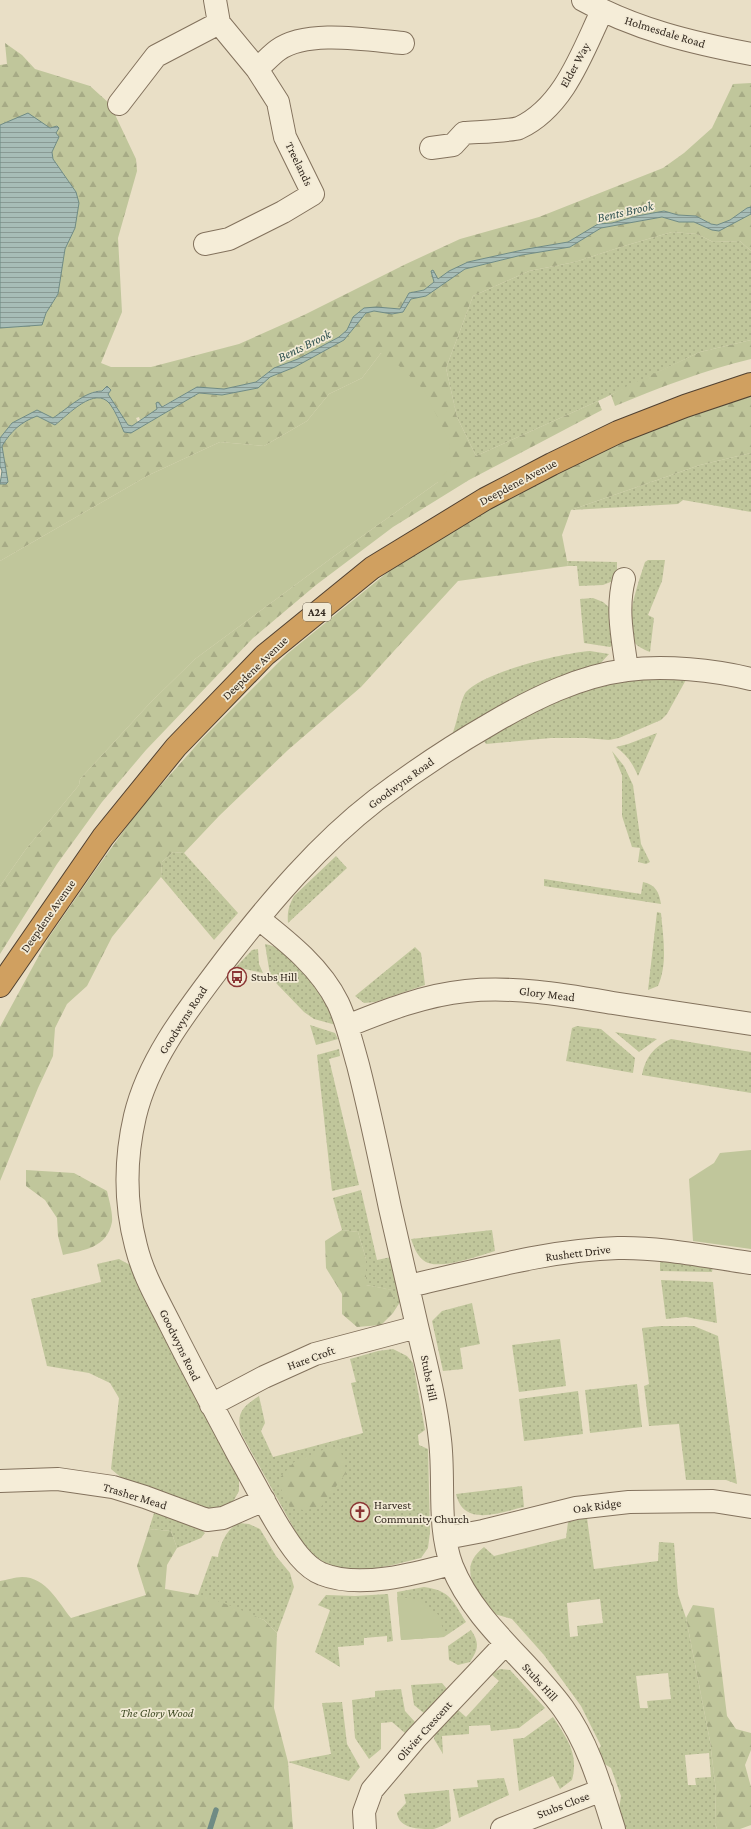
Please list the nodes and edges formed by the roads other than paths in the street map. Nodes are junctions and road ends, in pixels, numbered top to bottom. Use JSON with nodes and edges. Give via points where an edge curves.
{"nodes":[{"id":1,"x":215,"y":0,"type":"edge"},
{"id":2,"x":582,"y":0,"type":"edge"},
{"id":3,"x":602,"y":11,"type":"junction"},
{"id":4,"x":219,"y":23,"type":"junction"},
{"id":5,"x":403,"y":43,"type":"dead end"},
{"id":6,"x":751,"y":54,"type":"edge"},
{"id":7,"x":257,"y":69,"type":"junction"},
{"id":8,"x":119,"y":104,"type":"dead end"},
{"id":9,"x":431,"y":148,"type":"dead end"},
{"id":10,"x":205,"y":244,"type":"dead end"},
{"id":11,"x":751,"y":384,"type":"edge"},
{"id":12,"x":624,"y":579,"type":"dead end"},
{"id":13,"x":627,"y":670,"type":"junction"},
{"id":14,"x":751,"y":679,"type":"edge"},
{"id":15,"x":259,"y":919,"type":"junction"},
{"id":16,"x":0,"y":986,"type":"edge"},
{"id":17,"x":751,"y":1024,"type":"edge"},
{"id":18,"x":347,"y":1026,"type":"junction"},
{"id":19,"x":751,"y":1263,"type":"edge"},
{"id":20,"x":408,"y":1286,"type":"junction"},
{"id":21,"x":417,"y":1327,"type":"junction"},
{"id":22,"x":211,"y":1405,"type":"junction"},
{"id":23,"x":0,"y":1481,"type":"edge"},
{"id":24,"x":264,"y":1500,"type":"junction"},
{"id":25,"x":751,"y":1507,"type":"edge"},
{"id":26,"x":446,"y":1538,"type":"junction"},
{"id":27,"x":451,"y":1564,"type":"junction"},
{"id":28,"x":505,"y":1644,"type":"junction"},
{"id":29,"x":602,"y":1790,"type":"junction"},
{"id":30,"x":365,"y":1829,"type":"edge"},
{"id":31,"x":502,"y":1829,"type":"edge"},
{"id":32,"x":614,"y":1829,"type":"edge"}],
"edges":[{"from":1,"to":4,"type":"street","name":"Treelands"},
{"from":2,"to":3,"type":"street","name":"Holmesdale Road"},
{"from":3,"to":6,"type":"street","name":"Holmesdale Road","via":[[652,30],[700,44]]},
{"from":3,"to":9,"type":"street","name":"Elder Way","via":[[569,82],[544,111],[518,128],[464,133],[453,145]]},
{"from":4,"to":7,"type":"street","name":"Treelands"},
{"from":4,"to":8,"type":"street","via":[[156,56]]},
{"from":5,"to":7,"type":"street","via":[[324,37],[302,39],[279,49]]},
{"from":7,"to":10,"type":"street","name":"Treelands","via":[[278,102],[285,137],[313,194],[229,239]]},
{"from":11,"to":16,"type":"highway","name":"Deepdene Avenue","number":"A24","via":[[625,429],[552,464],[485,499],[366,573],[265,655],[176,747],[103,837]]},
{"from":12,"to":13,"type":"street","via":[[619,614]]},
{"from":13,"to":14,"type":"street","name":"Goodwyns Road","via":[[692,670]]},
{"from":13,"to":15,"type":"street","name":"Goodwyns Road","via":[[587,680],[532,700],[430,762],[375,801],[336,836],[298,874]]},
{"from":15,"to":18,"type":"street","name":"Stubs Hill","via":[[284,939],[322,977],[337,1001]]},
{"from":15,"to":22,"type":"street","name":"Goodwyns Road","via":[[194,1001],[167,1041],[144,1086],[135,1115],[128,1155],[128,1204],[143,1270]]},
{"from":17,"to":18,"type":"street","name":"Glory Mead","via":[[589,999],[495,989],[464,991],[429,998]]},
{"from":18,"to":20,"type":"street","name":"Stubs Hill","via":[[364,1089]]},
{"from":19,"to":20,"type":"street","name":"Rushett Drive","via":[[617,1248],[495,1265]]},
{"from":20,"to":21,"type":"street","name":"Stubs Hill"},
{"from":21,"to":22,"type":"street","name":"Hare Croft","via":[[315,1354]]},
{"from":21,"to":26,"type":"street","name":"Stubs Hill","via":[[428,1371],[440,1440]]},
{"from":22,"to":24,"type":"street","name":"Goodwyns Road"},
{"from":23,"to":24,"type":"street","name":"Trasher Mead","via":[[58,1479],[113,1487],[207,1520],[223,1518]]},
{"from":24,"to":27,"type":"street","name":"Goodwyns Road","via":[[300,1558],[320,1573],[339,1579],[388,1578]]},
{"from":25,"to":26,"type":"street","name":"Oak Ridge","via":[[713,1502],[629,1502],[576,1508]]},
{"from":26,"to":27,"type":"street","name":"Stubs Hill"},
{"from":27,"to":28,"type":"street","name":"Stubs Hill","via":[[482,1617]]},
{"from":28,"to":29,"type":"street","name":"Stubs Hill","via":[[548,1688],[574,1725],[586,1747]]},
{"from":28,"to":30,"type":"street","name":"Olivier Crescent","via":[[416,1738],[375,1786],[364,1812]]},
{"from":29,"to":31,"type":"street","name":"Stubs Close"},
{"from":29,"to":32,"type":"street","name":"Stubs Hill"}]}
